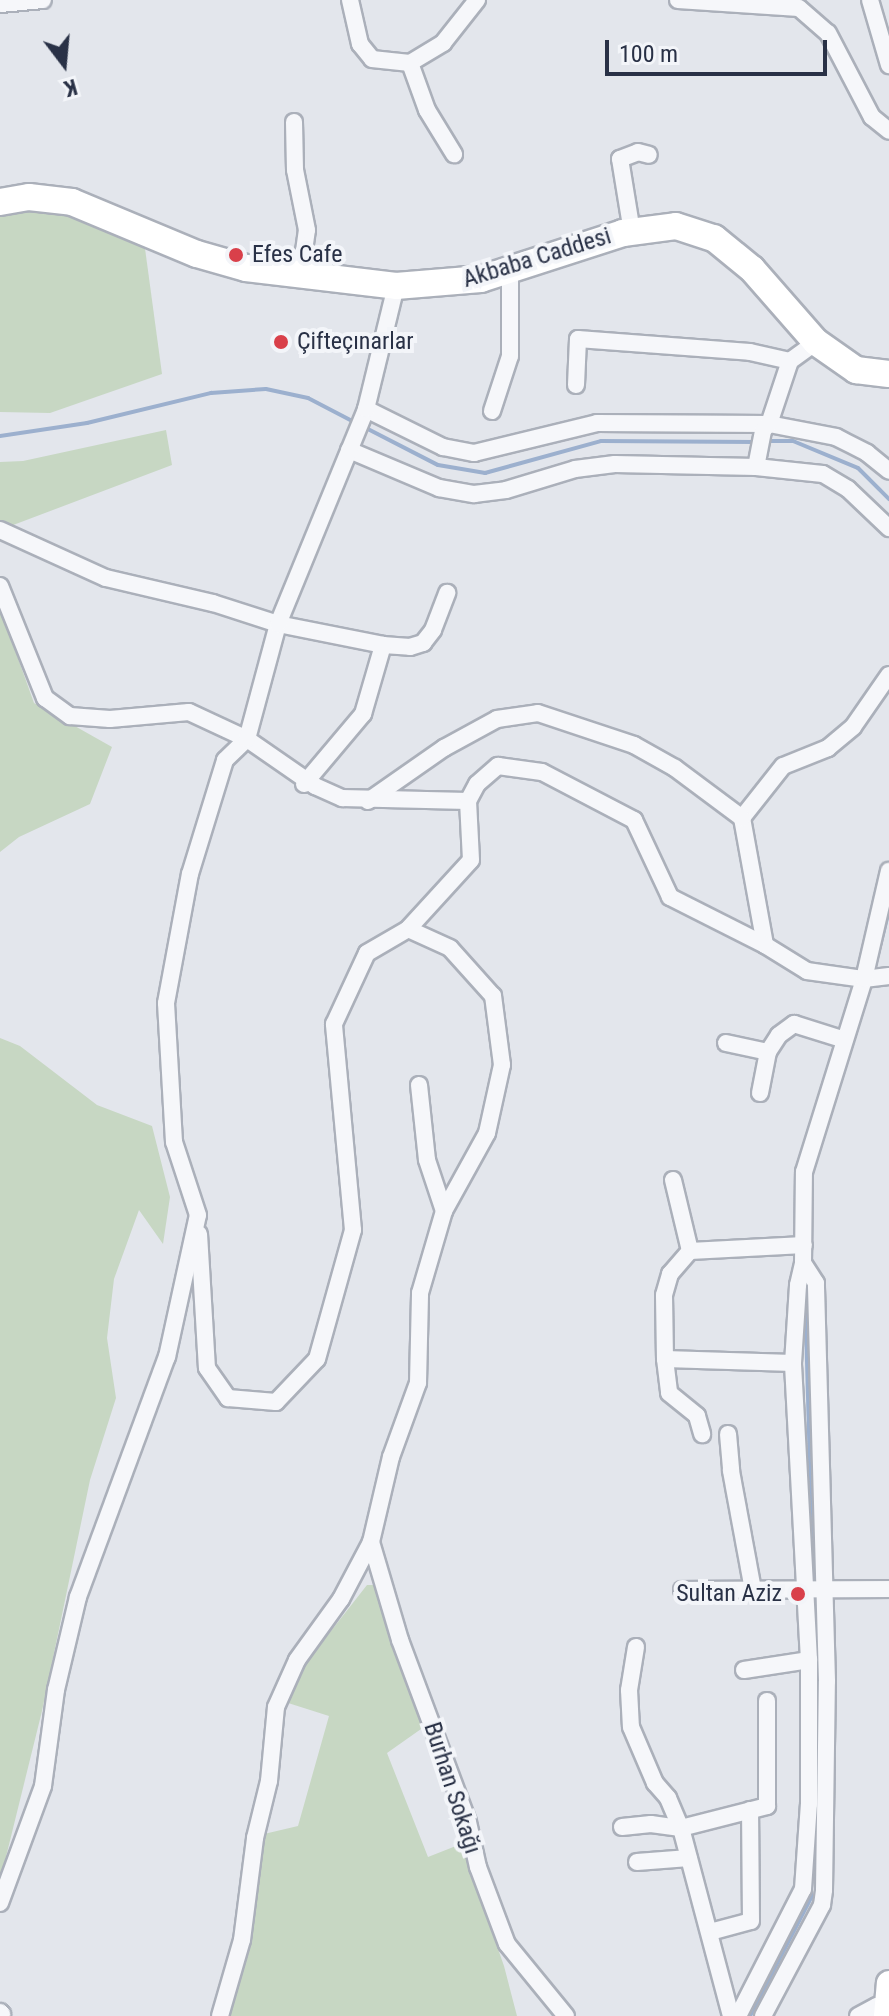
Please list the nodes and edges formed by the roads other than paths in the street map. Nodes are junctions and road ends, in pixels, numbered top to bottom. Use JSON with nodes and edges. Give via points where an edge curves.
{"nodes":[{"id":1,"x":43,"y":0,"type":"edge"},
{"id":2,"x":350,"y":0,"type":"edge"},
{"id":3,"x":477,"y":0,"type":"edge"},
{"id":4,"x":678,"y":0,"type":"edge"},
{"id":5,"x":870,"y":0,"type":"edge"},
{"id":6,"x":0,"y":4,"type":"edge"},
{"id":7,"x":410,"y":63,"type":"junction"},
{"id":8,"x":889,"y":65,"type":"edge"},
{"id":9,"x":294,"y":122,"type":"dead end"},
{"id":10,"x":889,"y":131,"type":"edge"},
{"id":11,"x":454,"y":154,"type":"dead end"},
{"id":12,"x":649,"y":155,"type":"dead end"},
{"id":13,"x":0,"y":202,"type":"edge"},
{"id":14,"x":632,"y":232,"type":"junction"},
{"id":15,"x":510,"y":272,"type":"junction"},
{"id":16,"x":289,"y":275,"type":"junction"},
{"id":17,"x":396,"y":286,"type":"junction"},
{"id":18,"x":816,"y":342,"type":"junction"},
{"id":19,"x":790,"y":361,"type":"junction"},
{"id":20,"x":889,"y":374,"type":"edge"},
{"id":21,"x":576,"y":385,"type":"dead end"},
{"id":22,"x":492,"y":411,"type":"dead end"},
{"id":23,"x":364,"y":414,"type":"junction"},
{"id":24,"x":766,"y":427,"type":"junction"},
{"id":25,"x":350,"y":449,"type":"junction"},
{"id":26,"x":756,"y":462,"type":"junction"},
{"id":27,"x":889,"y":471,"type":"edge"},
{"id":28,"x":889,"y":528,"type":"edge"},
{"id":29,"x":0,"y":530,"type":"edge"},
{"id":30,"x":0,"y":586,"type":"edge"},
{"id":31,"x":447,"y":593,"type":"dead end"},
{"id":32,"x":278,"y":624,"type":"junction"},
{"id":33,"x":383,"y":645,"type":"junction"},
{"id":34,"x":889,"y":675,"type":"edge"},
{"id":35,"x":247,"y":739,"type":"junction"},
{"id":36,"x":306,"y":783,"type":"junction"},
{"id":37,"x":368,"y":801,"type":"junction"},
{"id":38,"x":468,"y":801,"type":"junction"},
{"id":39,"x":742,"y":818,"type":"junction"},
{"id":40,"x":889,"y":871,"type":"edge"},
{"id":41,"x":408,"y":929,"type":"junction"},
{"id":42,"x":765,"y":945,"type":"junction"},
{"id":43,"x":889,"y":973,"type":"edge"},
{"id":44,"x":864,"y":979,"type":"junction"},
{"id":45,"x":845,"y":1040,"type":"junction"},
{"id":46,"x":726,"y":1043,"type":"dead end"},
{"id":47,"x":768,"y":1052,"type":"junction"},
{"id":48,"x":419,"y":1085,"type":"dead end"},
{"id":49,"x":760,"y":1093,"type":"dead end"},
{"id":50,"x":673,"y":1180,"type":"dead end"},
{"id":51,"x":444,"y":1211,"type":"junction"},
{"id":52,"x":198,"y":1215,"type":"junction"},
{"id":53,"x":804,"y":1245,"type":"junction"},
{"id":54,"x":690,"y":1251,"type":"junction"},
{"id":55,"x":803,"y":1263,"type":"junction"},
{"id":56,"x":665,"y":1359,"type":"junction"},
{"id":57,"x":793,"y":1363,"type":"junction"},
{"id":58,"x":702,"y":1434,"type":"dead end"},
{"id":59,"x":728,"y":1434,"type":"dead end"},
{"id":60,"x":371,"y":1542,"type":"junction"},
{"id":61,"x":824,"y":1588,"type":"junction"},
{"id":62,"x":889,"y":1589,"type":"edge"},
{"id":63,"x":682,"y":1590,"type":"dead end"},
{"id":64,"x":753,"y":1590,"type":"junction"},
{"id":65,"x":804,"y":1590,"type":"junction"},
{"id":66,"x":636,"y":1647,"type":"dead end"},
{"id":67,"x":809,"y":1660,"type":"junction"},
{"id":68,"x":744,"y":1670,"type":"dead end"},
{"id":69,"x":767,"y":1701,"type":"dead end"},
{"id":70,"x":750,"y":1810,"type":"junction"},
{"id":71,"x":622,"y":1827,"type":"dead end"},
{"id":72,"x":681,"y":1828,"type":"junction"},
{"id":73,"x":689,"y":1858,"type":"junction"},
{"id":74,"x":637,"y":1862,"type":"dead end"},
{"id":75,"x":0,"y":1903,"type":"edge"},
{"id":76,"x":710,"y":1932,"type":"junction"},
{"id":77,"x":888,"y":2003,"type":"edge"},
{"id":78,"x":220,"y":2016,"type":"edge"},
{"id":79,"x":566,"y":2016,"type":"edge"},
{"id":80,"x":731,"y":2016,"type":"edge"},
{"id":81,"x":738,"y":2016,"type":"edge"},
{"id":82,"x":763,"y":2016,"type":"edge"},
{"id":83,"x":858,"y":2016,"type":"edge"}],
"edges":[{"from":1,"to":6,"type":"street"},
{"from":2,"to":7,"type":"street","via":[[360,44],[372,59]]},
{"from":3,"to":7,"type":"street","via":[[443,43]]},
{"from":4,"to":10,"type":"street","via":[[799,8],[828,33],[872,117]]},
{"from":5,"to":8,"type":"street"},
{"from":7,"to":11,"type":"street","via":[[427,110]]},
{"from":9,"to":16,"type":"street","via":[[295,170],[307,230],[304,251]]},
{"from":12,"to":14,"type":"street","via":[[638,152],[620,159]]},
{"from":13,"to":16,"type":"main road","name":"Akbaba Caddesi","via":[[29,197],[72,202],[197,254]]},
{"from":14,"to":15,"type":"main road","name":"Akbaba Caddesi"},
{"from":14,"to":18,"type":"main road","name":"Akbaba Caddesi","via":[[676,226],[714,238],[752,269]]},
{"from":15,"to":17,"type":"main road","name":"Akbaba Caddesi","via":[[459,284]]},
{"from":15,"to":22,"type":"street","via":[[510,356]]},
{"from":16,"to":17,"type":"main road","name":"Akbaba Caddesi"},
{"from":17,"to":23,"type":"street"},
{"from":18,"to":19,"type":"street"},
{"from":18,"to":20,"type":"main road","name":"Akbaba Caddesi","via":[[856,370]]},
{"from":19,"to":21,"type":"street","via":[[750,352],[578,339]]},
{"from":19,"to":24,"type":"street"},
{"from":23,"to":24,"type":"street","via":[[443,447],[474,453],[597,423]]},
{"from":23,"to":25,"type":"street"},
{"from":24,"to":26,"type":"street"},
{"from":24,"to":27,"type":"street","via":[[836,437]]},
{"from":25,"to":26,"type":"street","via":[[439,488],[474,494],[593,466]]},
{"from":25,"to":32,"type":"street"},
{"from":26,"to":28,"type":"street","via":[[823,474],[848,489]]},
{"from":29,"to":32,"type":"street","via":[[106,578]]},
{"from":30,"to":35,"type":"street","via":[[45,698],[70,716],[110,719],[189,712]]},
{"from":31,"to":33,"type":"street","via":[[423,643]]},
{"from":32,"to":33,"type":"street"},
{"from":32,"to":35,"type":"street"},
{"from":33,"to":36,"type":"street","via":[[363,714]]},
{"from":34,"to":39,"type":"street","via":[[853,727],[828,748],[783,766]]},
{"from":35,"to":36,"type":"street"},
{"from":35,"to":52,"type":"street","via":[[225,760],[208,814],[190,874],[166,1003],[174,1142]]},
{"from":36,"to":37,"type":"street","via":[[342,798]]},
{"from":37,"to":38,"type":"street"},
{"from":37,"to":39,"type":"street","via":[[497,719],[538,713],[634,745]]},
{"from":38,"to":41,"type":"street","via":[[471,860]]},
{"from":38,"to":42,"type":"street","via":[[477,784],[498,766],[542,772],[634,820],[670,897]]},
{"from":39,"to":42,"type":"street"},
{"from":40,"to":44,"type":"street"},
{"from":41,"to":51,"type":"street","via":[[450,948],[493,996],[502,1065],[487,1133]]},
{"from":41,"to":52,"type":"street","via":[[367,953],[334,1024],[353,1230],[317,1359],[276,1402],[228,1398],[207,1368]]},
{"from":42,"to":44,"type":"street","via":[[807,971]]},
{"from":43,"to":44,"type":"street"},
{"from":44,"to":45,"type":"street"},
{"from":45,"to":47,"type":"street","via":[[794,1024]]},
{"from":45,"to":53,"type":"street","via":[[804,1172]]},
{"from":46,"to":47,"type":"street"},
{"from":47,"to":49,"type":"street"},
{"from":48,"to":51,"type":"street","via":[[427,1160]]},
{"from":50,"to":54,"type":"street"},
{"from":51,"to":60,"type":"street","via":[[420,1293],[418,1383],[391,1457]]},
{"from":52,"to":75,"type":"street","via":[[167,1357],[78,1597],[56,1690],[43,1786]]},
{"from":53,"to":54,"type":"street"},
{"from":53,"to":55,"type":"street"},
{"from":54,"to":56,"type":"street","via":[[670,1274],[664,1295]]},
{"from":55,"to":57,"type":"street"},
{"from":55,"to":61,"type":"street","via":[[816,1283]]},
{"from":56,"to":57,"type":"street"},
{"from":56,"to":58,"type":"street","via":[[669,1393],[697,1416]]},
{"from":57,"to":65,"type":"street"},
{"from":59,"to":64,"type":"street"},
{"from":60,"to":78,"type":"street","via":[[341,1599],[297,1660],[276,1707],[242,1940]]},
{"from":60,"to":79,"type":"street","name":"Burhan Sokağı","via":[[495,1915],[507,1944]]},
{"from":61,"to":62,"type":"street"},
{"from":61,"to":65,"type":"street"},
{"from":61,"to":82,"type":"street","via":[[822,1905]]},
{"from":63,"to":64,"type":"street"},
{"from":64,"to":65,"type":"street"},
{"from":65,"to":67,"type":"street"},
{"from":66,"to":72,"type":"street","via":[[629,1690],[631,1727]]},
{"from":67,"to":68,"type":"street"},
{"from":67,"to":81,"type":"street","via":[[803,1889]]},
{"from":69,"to":70,"type":"street","via":[[767,1806]]},
{"from":70,"to":72,"type":"street"},
{"from":70,"to":76,"type":"street","via":[[751,1921]]},
{"from":71,"to":72,"type":"street"},
{"from":72,"to":73,"type":"street"},
{"from":73,"to":74,"type":"street"},
{"from":73,"to":76,"type":"street"},
{"from":76,"to":80,"type":"street"},
{"from":77,"to":83,"type":"street"}]}
